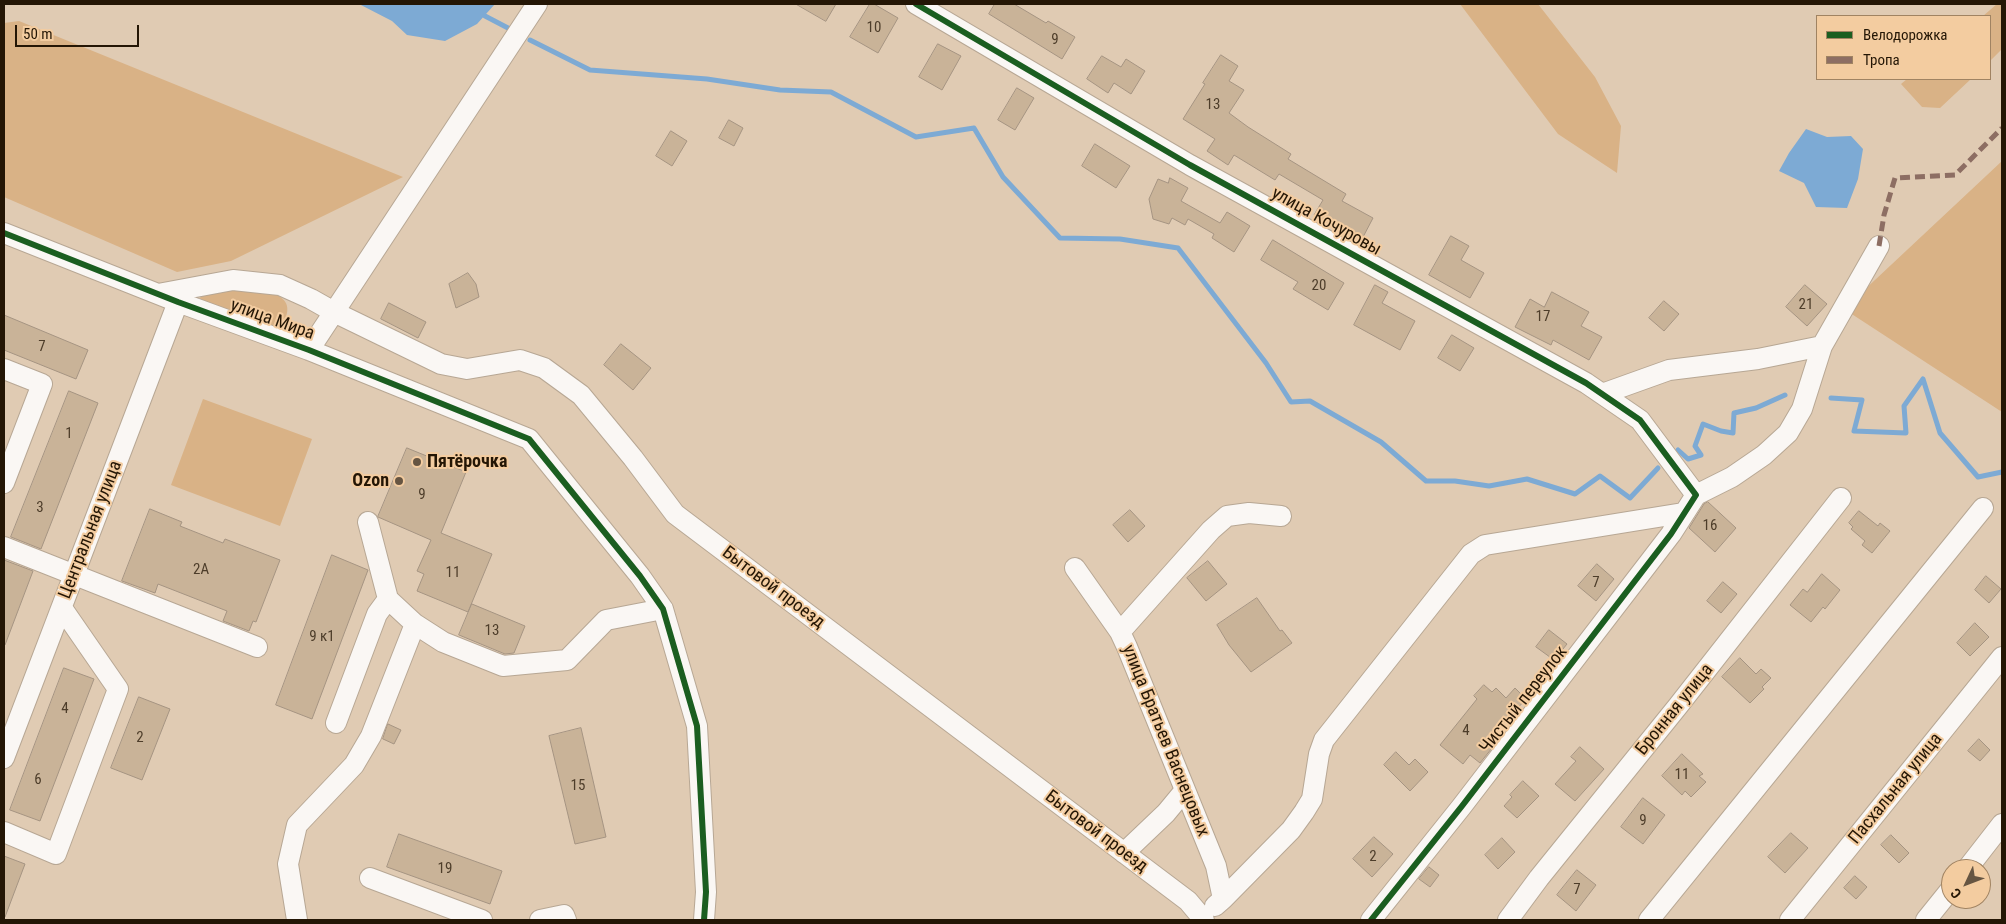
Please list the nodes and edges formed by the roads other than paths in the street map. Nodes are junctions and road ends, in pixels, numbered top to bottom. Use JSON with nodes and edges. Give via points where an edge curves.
{"nodes":[{"id":1,"x":537,"y":4,"type":"edge"},
{"id":2,"x":916,"y":4,"type":"edge"},
{"id":3,"x":4,"y":234,"type":"edge"},
{"id":4,"x":1879,"y":246,"type":"dead end"},
{"id":5,"x":158,"y":294,"type":"junction"},
{"id":6,"x":178,"y":302,"type":"junction"},
{"id":7,"x":334,"y":312,"type":"junction"},
{"id":8,"x":1822,"y":346,"type":"junction"},
{"id":9,"x":309,"y":350,"type":"junction"},
{"id":10,"x":4,"y":369,"type":"edge"},
{"id":11,"x":1602,"y":394,"type":"junction"},
{"id":12,"x":4,"y":483,"type":"edge"},
{"id":13,"x":1696,"y":495,"type":"junction"},
{"id":14,"x":1841,"y":498,"type":"dead end"},
{"id":15,"x":1982,"y":508,"type":"dead end"},
{"id":16,"x":1683,"y":513,"type":"junction"},
{"id":17,"x":1281,"y":516,"type":"dead end"},
{"id":18,"x":368,"y":522,"type":"dead end"},
{"id":19,"x":4,"y":547,"type":"edge"},
{"id":20,"x":1075,"y":568,"type":"dead end"},
{"id":21,"x":75,"y":574,"type":"junction"},
{"id":22,"x":388,"y":599,"type":"junction"},
{"id":23,"x":62,"y":608,"type":"junction"},
{"id":24,"x":663,"y":609,"type":"junction"},
{"id":25,"x":416,"y":624,"type":"junction"},
{"id":26,"x":1120,"y":632,"type":"junction"},
{"id":27,"x":257,"y":647,"type":"dead end"},
{"id":28,"x":2002,"y":657,"type":"edge"},
{"id":29,"x":336,"y":723,"type":"dead end"},
{"id":30,"x":4,"y":758,"type":"edge"},
{"id":31,"x":1185,"y":790,"type":"junction"},
{"id":32,"x":2002,"y":824,"type":"edge"},
{"id":33,"x":4,"y":832,"type":"edge"},
{"id":34,"x":1124,"y":853,"type":"junction"},
{"id":35,"x":1975,"y":859,"type":"edge"},
{"id":36,"x":370,"y":878,"type":"dead end"},
{"id":37,"x":1223,"y":899,"type":"junction"},
{"id":38,"x":1941,"y":901,"type":"edge"},
{"id":39,"x":1204,"y":919,"type":"edge"},
{"id":40,"x":298,"y":920,"type":"edge"},
{"id":41,"x":482,"y":920,"type":"edge"},
{"id":42,"x":540,"y":920,"type":"edge"},
{"id":43,"x":566,"y":920,"type":"edge"},
{"id":44,"x":704,"y":920,"type":"edge"},
{"id":45,"x":1371,"y":920,"type":"edge"},
{"id":46,"x":1508,"y":920,"type":"edge"},
{"id":47,"x":1649,"y":920,"type":"edge"},
{"id":48,"x":1790,"y":920,"type":"edge"},
{"id":49,"x":1926,"y":920,"type":"edge"}],
"edges":[{"from":1,"to":7,"type":"street"},
{"from":2,"to":11,"type":"street","name":"улица Кочуровы","via":[[1190,165],[1586,382]]},
{"from":3,"to":5,"type":"street","name":"улица Мира"},
{"from":4,"to":8,"type":"street"},
{"from":5,"to":6,"type":"street","name":"улица Мира"},
{"from":5,"to":7,"type":"street","name":"Бытовой проезд","via":[[233,280],[280,285]]},
{"from":6,"to":9,"type":"street","name":"улица Мира"},
{"from":6,"to":21,"type":"street","name":"Центральная улица"},
{"from":7,"to":9,"type":"street"},
{"from":7,"to":34,"type":"street","name":"Бытовой проезд","via":[[441,364],[468,369],[520,360],[544,368],[581,395],[675,514]]},
{"from":8,"to":11,"type":"street","via":[[1758,359],[1669,370]]},
{"from":8,"to":13,"type":"street","via":[[1802,409],[1788,433],[1764,456]]},
{"from":9,"to":24,"type":"street","name":"улица Мира","via":[[529,439]]},
{"from":10,"to":12,"type":"street","via":[[42,384]]},
{"from":11,"to":13,"type":"street","name":"улица Кочуровы","via":[[1640,420]]},
{"from":13,"to":16,"type":"street","name":"Чистый переулок"},
{"from":14,"to":46,"type":"street","name":"Бронная улица"},
{"from":15,"to":47,"type":"street"},
{"from":16,"to":37,"type":"street","via":[[1485,545],[1471,554],[1324,740],[1312,799],[1304,812],[1291,830]]},
{"from":16,"to":45,"type":"street","name":"Чистый переулок","via":[[1671,534]]},
{"from":17,"to":26,"type":"street","via":[[1249,513],[1227,516],[1210,530]]},
{"from":18,"to":22,"type":"street"},
{"from":19,"to":21,"type":"street"},
{"from":20,"to":26,"type":"street","name":"улица Братьев Васнецовых"},
{"from":21,"to":23,"type":"street","name":"Центральная улица"},
{"from":21,"to":27,"type":"street"},
{"from":22,"to":25,"type":"street"},
{"from":22,"to":29,"type":"street","via":[[377,614]]},
{"from":23,"to":30,"type":"street","name":"Центральная улица"},
{"from":23,"to":33,"type":"street","via":[[118,689],[56,854]]},
{"from":24,"to":25,"type":"street","via":[[606,620],[566,660],[502,666],[443,642]]},
{"from":24,"to":44,"type":"street","via":[[697,726],[706,892]]},
{"from":25,"to":40,"type":"street","via":[[371,736],[354,765],[296,825],[288,864]]},
{"from":26,"to":31,"type":"street","name":"улица Братьев Васнецовых"},
{"from":28,"to":48,"type":"street","name":"Пасхальная улица"},
{"from":31,"to":34,"type":"street"},
{"from":31,"to":37,"type":"street","name":"улица Братьев Васнецовых","via":[[1216,866]]},
{"from":32,"to":35,"type":"street"},
{"from":34,"to":39,"type":"street","name":"Бытовой проезд","via":[[1188,901]]},
{"from":36,"to":41,"type":"street"},
{"from":37,"to":39,"type":"street"},
{"from":38,"to":49,"type":"street"},
{"from":42,"to":43,"type":"street","via":[[564,915]]}]}
